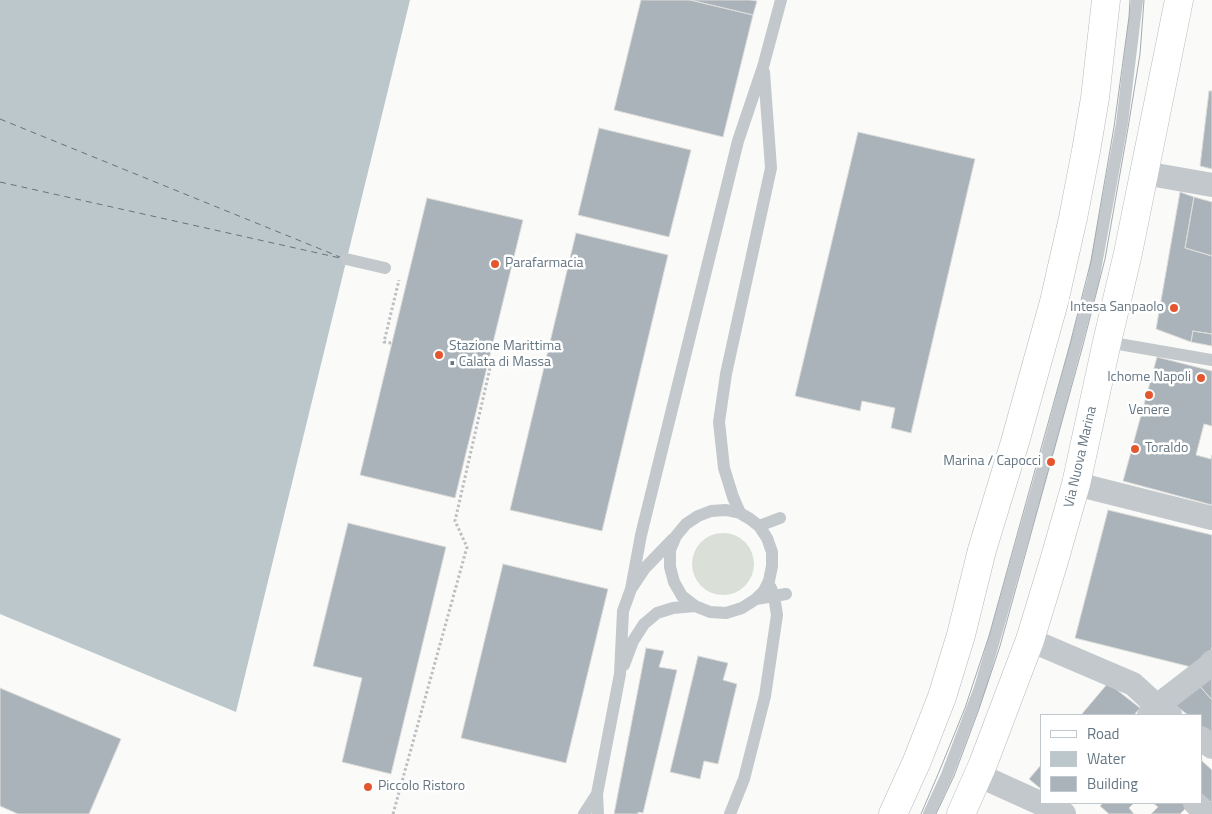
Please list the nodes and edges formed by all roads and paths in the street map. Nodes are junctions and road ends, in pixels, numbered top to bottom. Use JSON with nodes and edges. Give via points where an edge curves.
{"nodes":[{"id":1,"x":781,"y":0,"type":"edge"},
{"id":2,"x":1106,"y":0,"type":"edge"},
{"id":3,"x":1137,"y":0,"type":"edge"},
{"id":4,"x":1179,"y":0,"type":"edge"},
{"id":5,"x":764,"y":67,"type":"junction"},
{"id":6,"x":1144,"y":173,"type":"junction"},
{"id":7,"x":1212,"y":186,"type":"edge"},
{"id":8,"x":346,"y":259,"type":"dead end"},
{"id":9,"x":385,"y":268,"type":"joint"},
{"id":10,"x":1107,"y":342,"type":"junction"},
{"id":11,"x":391,"y":343,"type":"dead end"},
{"id":12,"x":1212,"y":360,"type":"edge"},
{"id":13,"x":487,"y":367,"type":"dead end"},
{"id":14,"x":1076,"y":484,"type":"junction"},
{"id":15,"x":740,"y":513,"type":"junction"},
{"id":16,"x":780,"y":518,"type":"dead end"},
{"id":17,"x":1212,"y":518,"type":"edge"},
{"id":18,"x":759,"y":526,"type":"junction"},
{"id":19,"x":676,"y":536,"type":"junction"},
{"id":20,"x":769,"y":580,"type":"junction"},
{"id":21,"x":631,"y":588,"type":"junction"},
{"id":22,"x":780,"y":596,"type":"junction"},
{"id":23,"x":756,"y":599,"type":"junction"},
{"id":24,"x":694,"y":606,"type":"junction"},
{"id":25,"x":1030,"y":640,"type":"junction"},
{"id":26,"x":1212,"y":662,"type":"edge"},
{"id":27,"x":620,"y":674,"type":"junction"},
{"id":28,"x":1158,"y":712,"type":"edge"},
{"id":29,"x":1202,"y":739,"type":"edge"},
{"id":30,"x":1212,"y":747,"type":"edge"},
{"id":31,"x":978,"y":775,"type":"junction"},
{"id":32,"x":597,"y":794,"type":"junction"},
{"id":33,"x":1040,"y":803,"type":"edge"},
{"id":34,"x":1042,"y":804,"type":"edge"},
{"id":35,"x":1073,"y":804,"type":"edge"},
{"id":36,"x":1196,"y":804,"type":"edge"},
{"id":37,"x":393,"y":814,"type":"edge"},
{"id":38,"x":584,"y":814,"type":"edge"},
{"id":39,"x":598,"y":814,"type":"edge"},
{"id":40,"x":730,"y":814,"type":"edge"},
{"id":41,"x":893,"y":814,"type":"edge"},
{"id":42,"x":929,"y":814,"type":"edge"},
{"id":43,"x":961,"y":814,"type":"edge"},
{"id":44,"x":1064,"y":814,"type":"edge"},
{"id":45,"x":1207,"y":814,"type":"edge"}],
"edges":[{"from":1,"to":5,"type":"lane"},
{"from":2,"to":41,"type":"main road","via":[[1086,151],[1054,302],[942,697]]},
{"from":3,"to":42,"type":"lane","via":[[1122,122],[1093,281],[980,688]]},
{"from":4,"to":6,"type":"main road","name":"Via Nuova Marina"},
{"from":5,"to":15,"type":"lane","via":[[771,168],[726,374],[719,422],[724,468]]},
{"from":5,"to":21,"type":"lane","via":[[738,141],[654,479]]},
{"from":6,"to":7,"type":"street"},
{"from":6,"to":10,"type":"main road","name":"Via Nuova Marina"},
{"from":8,"to":9,"type":"lane"},
{"from":9,"to":11,"type":"path","via":[[401,271],[384,342]]},
{"from":10,"to":12,"type":"lane"},
{"from":10,"to":14,"type":"main road","name":"Via Nuova Marina"},
{"from":13,"to":37,"type":"path","via":[[490,368],[455,521],[467,547]]},
{"from":14,"to":17,"type":"street"},
{"from":14,"to":25,"type":"main road","name":"Via Nuova Marina"},
{"from":15,"to":18,"type":"lane"},
{"from":15,"to":19,"type":"lane","via":[[711,511],[686,524]]},
{"from":16,"to":18,"type":"lane"},
{"from":18,"to":20,"type":"lane","via":[[772,552]]},
{"from":19,"to":21,"type":"lane","via":[[645,568]]},
{"from":19,"to":24,"type":"lane","via":[[670,550],[670,567],[682,596]]},
{"from":20,"to":22,"type":"lane"},
{"from":20,"to":23,"type":"lane"},
{"from":21,"to":27,"type":"lane","via":[[623,611]]},
{"from":22,"to":23,"type":"lane"},
{"from":22,"to":40,"type":"lane","via":[[765,696],[744,779]]},
{"from":23,"to":24,"type":"lane","via":[[726,613]]},
{"from":24,"to":27,"type":"lane","via":[[657,613],[644,624],[633,641]]},
{"from":25,"to":28,"type":"street","via":[[1133,684]]},
{"from":25,"to":31,"type":"main road","name":"Via Nuova Marina"},
{"from":26,"to":28,"type":"street"},
{"from":27,"to":32,"type":"lane"},
{"from":29,"to":30,"type":"street"},
{"from":31,"to":33,"type":"street"},
{"from":31,"to":43,"type":"main road","name":"Via Nuova Marina"},
{"from":32,"to":38,"type":"lane"},
{"from":32,"to":39,"type":"lane"},
{"from":34,"to":44,"type":"street"},
{"from":35,"to":44,"type":"street"},
{"from":36,"to":45,"type":"street"}]}
